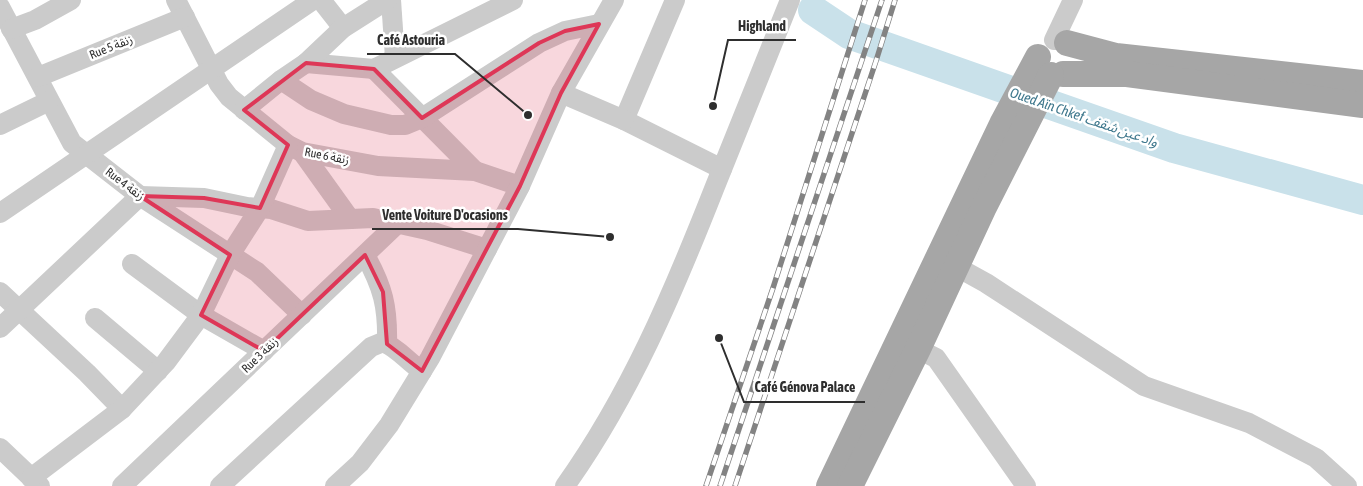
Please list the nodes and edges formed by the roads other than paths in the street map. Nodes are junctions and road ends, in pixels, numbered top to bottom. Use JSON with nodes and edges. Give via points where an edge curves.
{"nodes":[{"id":1,"x":71,"y":0,"type":"edge"},
{"id":2,"x":313,"y":0,"type":"edge"},
{"id":3,"x":321,"y":0,"type":"edge"},
{"id":4,"x":389,"y":0,"type":"edge"},
{"id":5,"x":513,"y":0,"type":"edge"},
{"id":6,"x":614,"y":0,"type":"edge"},
{"id":7,"x":675,"y":0,"type":"edge"},
{"id":8,"x":790,"y":0,"type":"edge"},
{"id":9,"x":1073,"y":0,"type":"edge"},
{"id":10,"x":0,"y":7,"type":"edge"},
{"id":11,"x":181,"y":9,"type":"edge"},
{"id":12,"x":599,"y":24,"type":"junction"},
{"id":13,"x":343,"y":28,"type":"junction"},
{"id":14,"x":11,"y":29,"type":"junction"},
{"id":15,"x":395,"y":58,"type":"junction"},
{"id":16,"x":306,"y":63,"type":"junction"},
{"id":17,"x":1049,"y":66,"type":"junction"},
{"id":18,"x":374,"y":68,"type":"junction"},
{"id":19,"x":212,"y":70,"type":"junction"},
{"id":20,"x":38,"y":78,"type":"junction"},
{"id":21,"x":281,"y":80,"type":"junction"},
{"id":22,"x":1363,"y":83,"type":"edge"},
{"id":23,"x":561,"y":93,"type":"junction"},
{"id":24,"x":49,"y":101,"type":"junction"},
{"id":25,"x":1363,"y":105,"type":"edge"},
{"id":26,"x":244,"y":110,"type":"junction"},
{"id":27,"x":422,"y":118,"type":"junction"},
{"id":28,"x":624,"y":120,"type":"junction"},
{"id":29,"x":0,"y":125,"type":"edge"},
{"id":30,"x":1012,"y":128,"type":"junction"},
{"id":31,"x":295,"y":149,"type":"junction"},
{"id":32,"x":86,"y":155,"type":"junction"},
{"id":33,"x":722,"y":169,"type":"junction"},
{"id":34,"x":475,"y":171,"type":"junction"},
{"id":35,"x":520,"y":186,"type":"junction"},
{"id":36,"x":140,"y":196,"type":"junction"},
{"id":37,"x":260,"y":208,"type":"junction"},
{"id":38,"x":0,"y":213,"type":"edge"},
{"id":39,"x":350,"y":219,"type":"junction"},
{"id":40,"x":397,"y":224,"type":"junction"},
{"id":41,"x":487,"y":249,"type":"junction"},
{"id":42,"x":230,"y":255,"type":"junction"},
{"id":43,"x":365,"y":255,"type":"junction"},
{"id":44,"x":132,"y":264,"type":"dead end"},
{"id":45,"x":957,"y":267,"type":"junction"},
{"id":46,"x":0,"y":292,"type":"edge"},
{"id":47,"x":20,"y":309,"type":"junction"},
{"id":48,"x":302,"y":314,"type":"junction"},
{"id":49,"x":201,"y":315,"type":"junction"},
{"id":50,"x":96,"y":318,"type":"dead end"},
{"id":51,"x":0,"y":328,"type":"edge"},
{"id":52,"x":387,"y":344,"type":"junction"},
{"id":53,"x":918,"y":349,"type":"junction"},
{"id":54,"x":264,"y":351,"type":"junction"},
{"id":55,"x":158,"y":371,"type":"junction"},
{"id":56,"x":422,"y":371,"type":"junction"},
{"id":57,"x":122,"y":409,"type":"junction"},
{"id":58,"x":0,"y":448,"type":"edge"},
{"id":59,"x":35,"y":482,"type":"edge"},
{"id":60,"x":1018,"y":482,"type":"edge"},
{"id":61,"x":122,"y":486,"type":"edge"},
{"id":62,"x":220,"y":486,"type":"edge"},
{"id":63,"x":335,"y":486,"type":"edge"},
{"id":64,"x":565,"y":486,"type":"edge"},
{"id":65,"x":829,"y":486,"type":"edge"},
{"id":66,"x":850,"y":486,"type":"edge"},
{"id":67,"x":1347,"y":486,"type":"edge"}],
"edges":[{"from":1,"to":14,"type":"street"},
{"from":2,"to":19,"type":"street"},
{"from":3,"to":13,"type":"street"},
{"from":4,"to":13,"type":"street"},
{"from":4,"to":15,"type":"street"},
{"from":5,"to":15,"type":"street"},
{"from":6,"to":12,"type":"street"},
{"from":7,"to":28,"type":"street"},
{"from":8,"to":33,"type":"street"},
{"from":9,"to":17,"type":"street"},
{"from":10,"to":14,"type":"street","name":"Rue 4 زنقة"},
{"from":11,"to":19,"type":"street","name":"Rue 6 زنقة"},
{"from":11,"to":20,"type":"street","name":"Rue 5 زنقة"},
{"from":12,"to":23,"type":"street"},
{"from":12,"to":27,"type":"street","via":[[565,31],[539,43]]},
{"from":13,"to":16,"type":"street"},
{"from":14,"to":20,"type":"street","name":"Rue 4 زنقة"},
{"from":15,"to":18,"type":"street"},
{"from":16,"to":18,"type":"street"},
{"from":16,"to":21,"type":"street"},
{"from":17,"to":22,"type":"main road","via":[[1116,56]]},
{"from":17,"to":25,"type":"main road"},
{"from":17,"to":30,"type":"main road"},
{"from":18,"to":27,"type":"street"},
{"from":19,"to":26,"type":"street","name":"Rue 6 زنقة","via":[[218,84]]},
{"from":19,"to":32,"type":"street"},
{"from":20,"to":24,"type":"street","name":"Rue 4 زنقة"},
{"from":21,"to":26,"type":"street"},
{"from":21,"to":27,"type":"street","via":[[311,100],[344,114],[391,125],[405,125]]},
{"from":23,"to":28,"type":"street"},
{"from":23,"to":35,"type":"street"},
{"from":24,"to":29,"type":"street"},
{"from":24,"to":32,"type":"street","name":"Rue 4 زنقة","via":[[72,143]]},
{"from":26,"to":31,"type":"street","name":"Rue 6 زنقة"},
{"from":27,"to":34,"type":"street"},
{"from":28,"to":33,"type":"street"},
{"from":30,"to":45,"type":"main road"},
{"from":30,"to":65,"type":"main road"},
{"from":31,"to":34,"type":"street","name":"Rue 6 زنقة","via":[[378,166]]},
{"from":31,"to":37,"type":"street"},
{"from":31,"to":39,"type":"street"},
{"from":32,"to":36,"type":"street","name":"Rue 4 زنقة"},
{"from":32,"to":38,"type":"street"},
{"from":33,"to":64,"type":"street","via":[[640,361],[606,424]]},
{"from":34,"to":35,"type":"street","name":"Rue 6 زنقة"},
{"from":35,"to":41,"type":"street"},
{"from":36,"to":37,"type":"street","via":[[204,198]]},
{"from":36,"to":42,"type":"street","name":"Rue 4 زنقة"},
{"from":36,"to":47,"type":"street"},
{"from":37,"to":39,"type":"street","via":[[308,221]]},
{"from":37,"to":42,"type":"street"},
{"from":39,"to":40,"type":"street","via":[[373,218]]},
{"from":40,"to":41,"type":"street"},
{"from":40,"to":43,"type":"street","name":"Rue 3 زنقة"},
{"from":41,"to":56,"type":"street"},
{"from":42,"to":48,"type":"street","name":"Rue 4 زنقة","via":[[257,272]]},
{"from":42,"to":49,"type":"street"},
{"from":43,"to":48,"type":"street","name":"Rue 3 زنقة"},
{"from":43,"to":52,"type":"street","via":[[383,292],[388,321]]},
{"from":44,"to":49,"type":"street"},
{"from":45,"to":53,"type":"main road"},
{"from":45,"to":67,"type":"street","via":[[1144,386],[1249,423],[1316,458]]},
{"from":46,"to":47,"type":"street"},
{"from":47,"to":51,"type":"street"},
{"from":47,"to":57,"type":"street"},
{"from":48,"to":54,"type":"street","name":"Rue 3 زنقة"},
{"from":49,"to":54,"type":"street"},
{"from":49,"to":55,"type":"street"},
{"from":50,"to":55,"type":"street"},
{"from":52,"to":56,"type":"street"},
{"from":52,"to":62,"type":"street","via":[[383,342],[371,347]]},
{"from":53,"to":60,"type":"street","via":[[936,358]]},
{"from":53,"to":66,"type":"main road"},
{"from":54,"to":61,"type":"street","name":"Rue 3 زنقة"},
{"from":55,"to":57,"type":"street"},
{"from":56,"to":63,"type":"street","via":[[389,425],[360,463]]},
{"from":57,"to":59,"type":"street"},
{"from":58,"to":59,"type":"street"}]}
